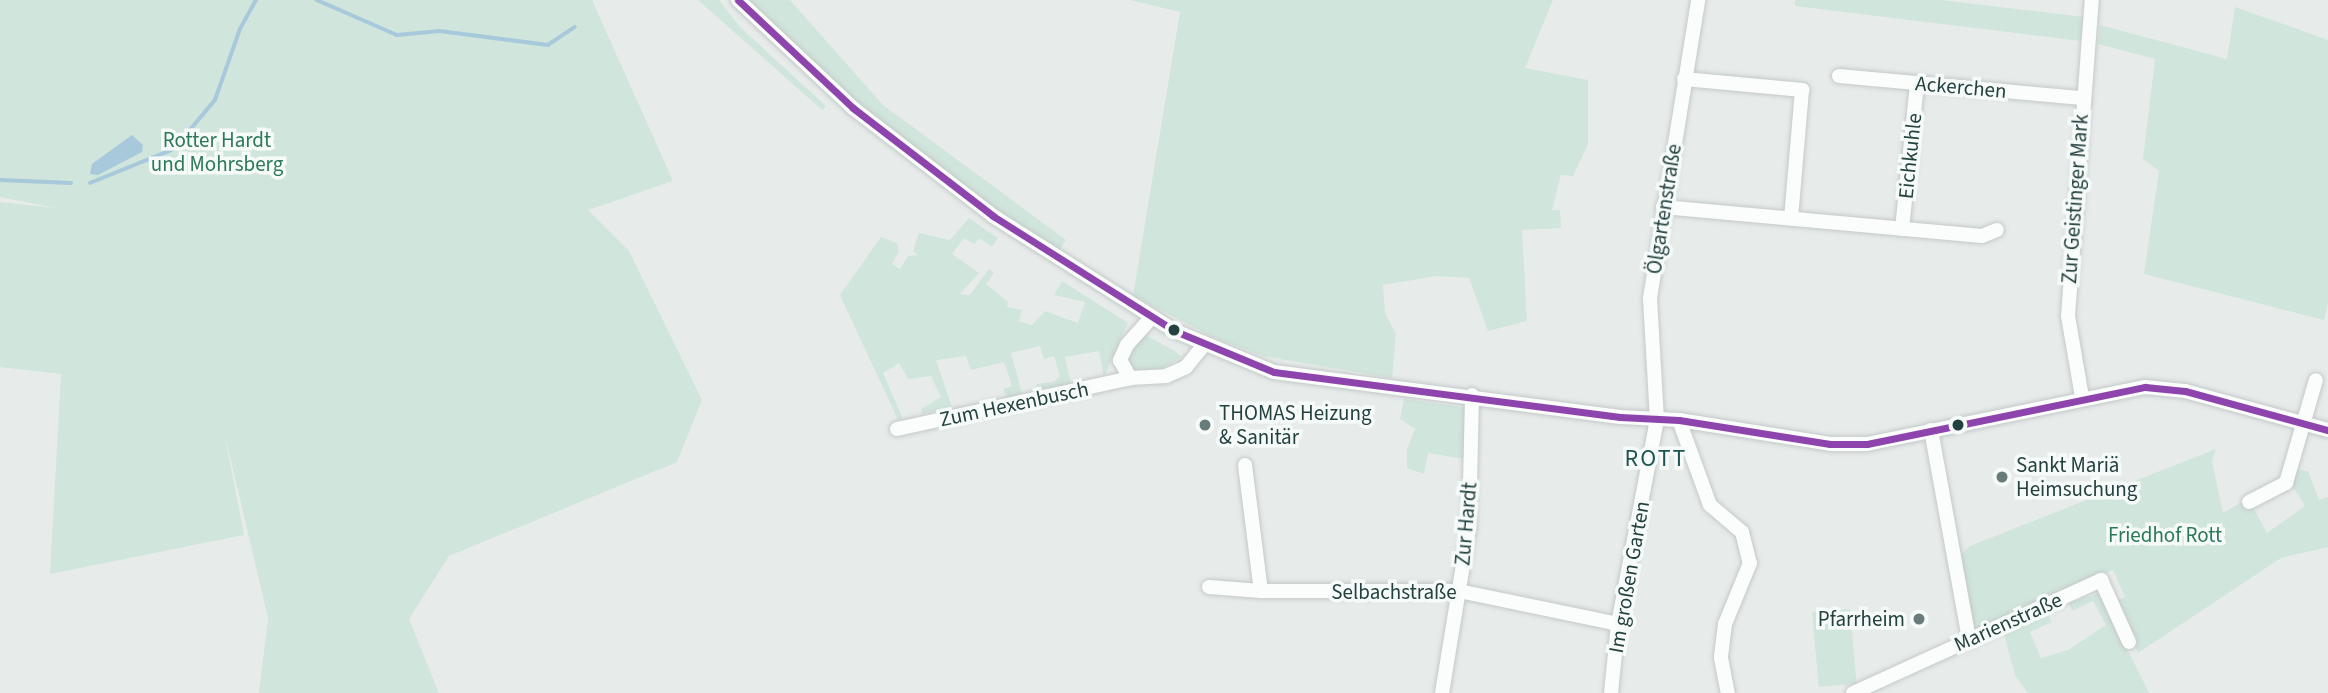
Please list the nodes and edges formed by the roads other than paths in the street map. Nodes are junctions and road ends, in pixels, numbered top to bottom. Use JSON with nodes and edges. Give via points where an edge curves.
{"nodes":[{"id":1,"x":738,"y":0,"type":"edge"},
{"id":2,"x":1698,"y":0,"type":"edge"},
{"id":3,"x":2092,"y":0,"type":"edge"},
{"id":4,"x":1839,"y":76,"type":"dead end"},
{"id":5,"x":1684,"y":79,"type":"junction"},
{"id":6,"x":1917,"y":83,"type":"junction"},
{"id":7,"x":2082,"y":98,"type":"junction"},
{"id":8,"x":1663,"y":207,"type":"junction"},
{"id":9,"x":1791,"y":219,"type":"junction"},
{"id":10,"x":1902,"y":229,"type":"junction"},
{"id":11,"x":1997,"y":230,"type":"dead end"},
{"id":12,"x":1152,"y":317,"type":"junction"},
{"id":13,"x":1204,"y":345,"type":"junction"},
{"id":14,"x":1130,"y":378,"type":"junction"},
{"id":15,"x":2315,"y":380,"type":"dead end"},
{"id":16,"x":1472,"y":395,"type":"junction"},
{"id":17,"x":2082,"y":397,"type":"junction"},
{"id":18,"x":1657,"y":420,"type":"junction"},
{"id":19,"x":1679,"y":420,"type":"junction"},
{"id":20,"x":2304,"y":424,"type":"junction"},
{"id":21,"x":897,"y":429,"type":"dead end"},
{"id":22,"x":1931,"y":430,"type":"junction"},
{"id":23,"x":2328,"y":430,"type":"edge"},
{"id":24,"x":1245,"y":465,"type":"dead end"},
{"id":25,"x":2249,"y":502,"type":"dead end"},
{"id":26,"x":1209,"y":587,"type":"dead end"},
{"id":27,"x":1459,"y":590,"type":"junction"},
{"id":28,"x":1261,"y":591,"type":"junction"},
{"id":29,"x":1618,"y":624,"type":"junction"},
{"id":30,"x":1969,"y":639,"type":"junction"},
{"id":31,"x":2129,"y":642,"type":"dead end"},
{"id":32,"x":1442,"y":693,"type":"edge"},
{"id":33,"x":1611,"y":693,"type":"edge"},
{"id":34,"x":1728,"y":693,"type":"edge"},
{"id":35,"x":1853,"y":693,"type":"edge"}],
"edges":[{"from":1,"to":12,"type":"street","via":[[853,108],[928,168],[993,216]]},
{"from":2,"to":5,"type":"street","name":"Ölgartenstraße"},
{"from":3,"to":7,"type":"street","name":"Zur Geistinger Mark"},
{"from":4,"to":6,"type":"street","name":"Ackerchen"},
{"from":5,"to":8,"type":"street","name":"Ölgartenstraße"},
{"from":5,"to":9,"type":"street","via":[[1802,90]]},
{"from":6,"to":7,"type":"street","name":"Ackerchen"},
{"from":6,"to":10,"type":"street","name":"Eichkuhle"},
{"from":7,"to":17,"type":"street","name":"Zur Geistinger Mark","via":[[2068,316]]},
{"from":8,"to":9,"type":"street","name":"Eichkuhle"},
{"from":8,"to":18,"type":"street","name":"Ölgartenstraße","via":[[1650,298]]},
{"from":9,"to":10,"type":"street","name":"Eichkuhle"},
{"from":10,"to":11,"type":"street","name":"Eichkuhle","via":[[1982,236]]},
{"from":12,"to":13,"type":"street"},
{"from":12,"to":14,"type":"street","via":[[1120,359]]},
{"from":13,"to":14,"type":"street","name":"Zum Hexenbusch","via":[[1186,367],[1166,376]]},
{"from":13,"to":16,"type":"street","via":[[1274,372]]},
{"from":14,"to":21,"type":"street","name":"Zum Hexenbusch"},
{"from":15,"to":20,"type":"street"},
{"from":16,"to":18,"type":"street"},
{"from":16,"to":27,"type":"street","name":"Zur Hardt","via":[[1469,529]]},
{"from":17,"to":20,"type":"street","via":[[2145,387],[2185,391]]},
{"from":17,"to":22,"type":"street"},
{"from":18,"to":19,"type":"street"},
{"from":18,"to":29,"type":"street","name":"Im großen Garten"},
{"from":19,"to":22,"type":"street","via":[[1830,444],[1867,444]]},
{"from":19,"to":34,"type":"street","via":[[1710,505],[1742,532],[1750,563],[1725,624],[1721,658]]},
{"from":20,"to":23,"type":"street"},
{"from":20,"to":25,"type":"street","via":[[2286,483]]},
{"from":22,"to":30,"type":"street"},
{"from":24,"to":28,"type":"street"},
{"from":26,"to":28,"type":"street","name":"Selbachstraße"},
{"from":27,"to":28,"type":"street","name":"Selbachstraße"},
{"from":27,"to":29,"type":"street","name":"Selbachstraße"},
{"from":27,"to":32,"type":"street","name":"Zur Hardt"},
{"from":29,"to":33,"type":"street","name":"Im großen Garten"},
{"from":30,"to":31,"type":"street","name":"Marienstraße","via":[[2101,580]]},
{"from":30,"to":35,"type":"street","name":"Marienstraße"}]}
